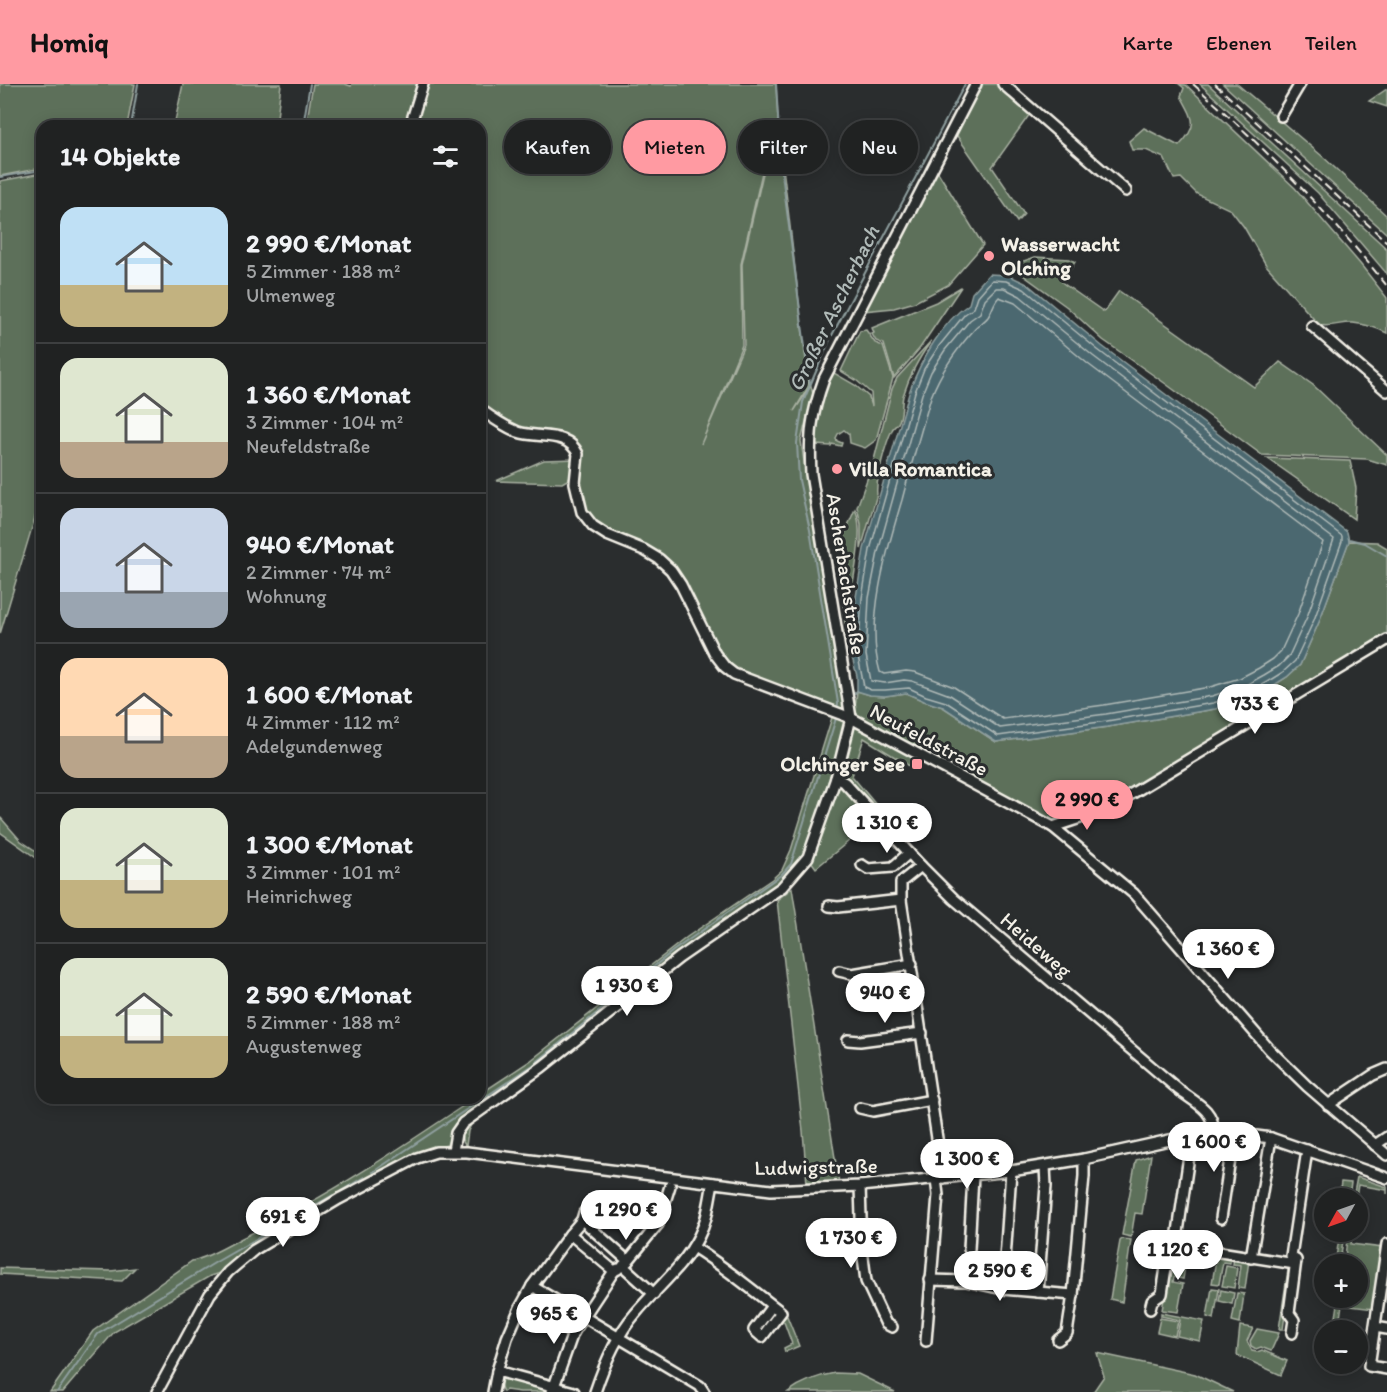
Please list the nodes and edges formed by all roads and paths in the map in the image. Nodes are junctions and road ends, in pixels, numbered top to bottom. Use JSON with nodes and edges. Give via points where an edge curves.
{"nodes":[{"id":1,"x":423,"y":84,"type":"edge"},
{"id":2,"x":976,"y":84,"type":"edge"},
{"id":3,"x":1004,"y":84,"type":"edge"},
{"id":4,"x":1300,"y":84,"type":"edge"},
{"id":5,"x":1281,"y":116,"type":"dead end"},
{"id":6,"x":412,"y":120,"type":"edge"},
{"id":7,"x":1126,"y":191,"type":"dead end"},
{"id":8,"x":1312,"y":326,"type":"dead end"},
{"id":9,"x":1387,"y":391,"type":"edge"},
{"id":10,"x":486,"y":413,"type":"edge"},
{"id":11,"x":1387,"y":640,"type":"edge"},
{"id":12,"x":851,"y":718,"type":"junction"},
{"id":13,"x":836,"y":778,"type":"junction"},
{"id":14,"x":1053,"y":827,"type":"junction"},
{"id":15,"x":909,"y":853,"type":"junction"},
{"id":16,"x":862,"y":866,"type":"dead end"},
{"id":17,"x":921,"y":866,"type":"junction"},
{"id":18,"x":901,"y":900,"type":"junction"},
{"id":19,"x":829,"y":906,"type":"dead end"},
{"id":20,"x":912,"y":964,"type":"junction"},
{"id":21,"x":839,"y":971,"type":"dead end"},
{"id":22,"x":922,"y":1033,"type":"junction"},
{"id":23,"x":848,"y":1040,"type":"dead end"},
{"id":24,"x":1387,"y":1069,"type":"edge"},
{"id":25,"x":932,"y":1100,"type":"junction"},
{"id":26,"x":1328,"y":1105,"type":"junction"},
{"id":27,"x":860,"y":1108,"type":"dead end"},
{"id":28,"x":1214,"y":1132,"type":"junction"},
{"id":29,"x":1234,"y":1133,"type":"junction"},
{"id":30,"x":1192,"y":1135,"type":"junction"},
{"id":31,"x":1387,"y":1137,"type":"edge"},
{"id":32,"x":1271,"y":1138,"type":"junction"},
{"id":33,"x":1375,"y":1145,"type":"junction"},
{"id":34,"x":1307,"y":1150,"type":"junction"},
{"id":35,"x":453,"y":1151,"type":"junction"},
{"id":36,"x":1386,"y":1154,"type":"edge"},
{"id":37,"x":1084,"y":1159,"type":"junction"},
{"id":38,"x":1045,"y":1166,"type":"junction"},
{"id":39,"x":1011,"y":1172,"type":"junction"},
{"id":40,"x":974,"y":1176,"type":"junction"},
{"id":41,"x":1387,"y":1178,"type":"edge"},
{"id":42,"x":940,"y":1179,"type":"junction"},
{"id":43,"x":713,"y":1183,"type":"junction"},
{"id":44,"x":670,"y":1186,"type":"dead end"},
{"id":45,"x":860,"y":1186,"type":"junction"},
{"id":46,"x":1221,"y":1218,"type":"dead end"},
{"id":47,"x":582,"y":1220,"type":"junction"},
{"id":48,"x":658,"y":1224,"type":"junction"},
{"id":49,"x":570,"y":1234,"type":"junction"},
{"id":50,"x":1170,"y":1243,"type":"junction"},
{"id":51,"x":1387,"y":1244,"type":"edge"},
{"id":52,"x":693,"y":1247,"type":"junction"},
{"id":53,"x":969,"y":1249,"type":"dead end"},
{"id":54,"x":1251,"y":1258,"type":"junction"},
{"id":55,"x":1296,"y":1262,"type":"junction"},
{"id":56,"x":622,"y":1266,"type":"junction"},
{"id":57,"x":930,"y":1280,"type":"junction"},
{"id":58,"x":532,"y":1286,"type":"junction"},
{"id":59,"x":1003,"y":1289,"type":"junction"},
{"id":60,"x":1038,"y":1292,"type":"junction"},
{"id":61,"x":654,"y":1293,"type":"junction"},
{"id":62,"x":1073,"y":1295,"type":"junction"},
{"id":63,"x":772,"y":1306,"type":"dead end"},
{"id":64,"x":520,"y":1308,"type":"junction"},
{"id":65,"x":1150,"y":1309,"type":"dead end"},
{"id":66,"x":582,"y":1317,"type":"junction"},
{"id":67,"x":892,"y":1327,"type":"dead end"},
{"id":68,"x":1375,"y":1327,"type":"junction"},
{"id":69,"x":1387,"y":1329,"type":"edge"},
{"id":70,"x":573,"y":1332,"type":"junction"},
{"id":71,"x":1292,"y":1333,"type":"dead end"},
{"id":72,"x":619,"y":1338,"type":"junction"},
{"id":73,"x":1058,"y":1340,"type":"dead end"},
{"id":74,"x":926,"y":1341,"type":"dead end"},
{"id":75,"x":1387,"y":1369,"type":"edge"},
{"id":76,"x":497,"y":1371,"type":"junction"},
{"id":77,"x":553,"y":1389,"type":"edge"},
{"id":78,"x":157,"y":1392,"type":"edge"},
{"id":79,"x":493,"y":1392,"type":"edge"},
{"id":80,"x":574,"y":1392,"type":"edge"},
{"id":81,"x":596,"y":1392,"type":"edge"},
{"id":82,"x":704,"y":1392,"type":"edge"}],
"edges":[{"from":1,"to":6,"type":"street"},
{"from":2,"to":12,"type":"street","name":"Ascherbachstraße","via":[[824,379],[814,407],[809,442],[811,474]]},
{"from":3,"to":7,"type":"street"},
{"from":4,"to":5,"type":"street"},
{"from":8,"to":9,"type":"street"},
{"from":10,"to":12,"type":"street","name":"Neufeldstraße","via":[[518,432],[568,441],[578,454],[575,483],[582,512],[593,526],[645,550],[671,570],[725,667],[734,674]]},
{"from":11,"to":14,"type":"street","via":[[1128,796]]},
{"from":12,"to":13,"type":"street","name":"Ascherbachstraße"},
{"from":12,"to":14,"type":"street","name":"Neufeldstraße"},
{"from":13,"to":15,"type":"street","name":"Heideweg"},
{"from":13,"to":35,"type":"street","name":"Ascherbachstraße","via":[[808,857],[790,879],[687,952],[542,1067],[463,1123],[456,1133]]},
{"from":14,"to":26,"type":"street","name":"Neufeldstraße","via":[[1134,894],[1270,1050]]},
{"from":15,"to":16,"type":"street","via":[[893,867]]},
{"from":15,"to":17,"type":"street","name":"Heideweg"},
{"from":17,"to":18,"type":"street","via":[[901,882]]},
{"from":17,"to":28,"type":"street","name":"Heideweg","via":[[1210,1114]]},
{"from":18,"to":19,"type":"street"},
{"from":18,"to":20,"type":"street"},
{"from":20,"to":21,"type":"street","via":[[852,974]]},
{"from":20,"to":22,"type":"street"},
{"from":22,"to":23,"type":"street"},
{"from":22,"to":25,"type":"street"},
{"from":24,"to":26,"type":"street"},
{"from":25,"to":27,"type":"street","via":[[873,1111]]},
{"from":25,"to":42,"type":"street"},
{"from":26,"to":33,"type":"street","name":"Neufeldstraße"},
{"from":28,"to":29,"type":"street","name":"Ludwigstraße"},
{"from":28,"to":30,"type":"street","name":"Ludwigstraße"},
{"from":29,"to":32,"type":"street","name":"Ludwigstraße"},
{"from":29,"to":46,"type":"street"},
{"from":30,"to":37,"type":"street","name":"Ludwigstraße"},
{"from":30,"to":50,"type":"street","via":[[1177,1239]]},
{"from":31,"to":33,"type":"street"},
{"from":32,"to":34,"type":"street","name":"Ludwigstraße"},
{"from":32,"to":54,"type":"street"},
{"from":33,"to":36,"type":"street","name":"Neufeldstraße"},
{"from":34,"to":41,"type":"street","name":"Ludwigstraße"},
{"from":34,"to":55,"type":"street","via":[[1294,1239],[1299,1244]]},
{"from":35,"to":43,"type":"street","name":"Ludwigstraße"},
{"from":35,"to":78,"type":"street","name":"Ludwigstraße","via":[[427,1155],[397,1167],[237,1263],[210,1293]]},
{"from":37,"to":38,"type":"street","name":"Ludwigstraße"},
{"from":37,"to":62,"type":"street"},
{"from":38,"to":39,"type":"street","name":"Ludwigstraße"},
{"from":38,"to":60,"type":"street"},
{"from":39,"to":40,"type":"street","name":"Ludwigstraße"},
{"from":39,"to":59,"type":"street"},
{"from":40,"to":42,"type":"street","name":"Ludwigstraße"},
{"from":40,"to":53,"type":"street"},
{"from":42,"to":45,"type":"street","name":"Ludwigstraße"},
{"from":42,"to":57,"type":"street"},
{"from":43,"to":45,"type":"street","name":"Ludwigstraße","via":[[771,1190]]},
{"from":43,"to":52,"type":"street","via":[[707,1219]]},
{"from":44,"to":48,"type":"street"},
{"from":45,"to":67,"type":"street","via":[[866,1281],[886,1324]]},
{"from":47,"to":48,"type":"street","via":[[588,1212]]},
{"from":47,"to":49,"type":"street"},
{"from":47,"to":56,"type":"street"},
{"from":48,"to":56,"type":"street"},
{"from":49,"to":56,"type":"street"},
{"from":49,"to":58,"type":"street"},
{"from":50,"to":54,"type":"street"},
{"from":50,"to":65,"type":"street","via":[[1162,1294],[1152,1301]]},
{"from":51,"to":68,"type":"street"},
{"from":52,"to":61,"type":"street"},
{"from":52,"to":63,"type":"street"},
{"from":54,"to":55,"type":"street"},
{"from":55,"to":71,"type":"street","via":[[1289,1313],[1294,1320]]},
{"from":56,"to":61,"type":"street"},
{"from":56,"to":66,"type":"street"},
{"from":57,"to":59,"type":"street","via":[[966,1281]]},
{"from":57,"to":74,"type":"street"},
{"from":58,"to":64,"type":"street"},
{"from":58,"to":66,"type":"street"},
{"from":59,"to":60,"type":"street"},
{"from":60,"to":62,"type":"street"},
{"from":61,"to":72,"type":"street"},
{"from":62,"to":73,"type":"street","via":[[1067,1333]]},
{"from":64,"to":70,"type":"street"},
{"from":64,"to":76,"type":"street"},
{"from":66,"to":70,"type":"street"},
{"from":66,"to":72,"type":"street"},
{"from":68,"to":69,"type":"street"},
{"from":68,"to":75,"type":"street","via":[[1369,1366]]},
{"from":70,"to":77,"type":"street"},
{"from":72,"to":81,"type":"street"},
{"from":72,"to":82,"type":"street"},
{"from":76,"to":77,"type":"street"},
{"from":76,"to":79,"type":"street"},
{"from":77,"to":80,"type":"street"}]}
